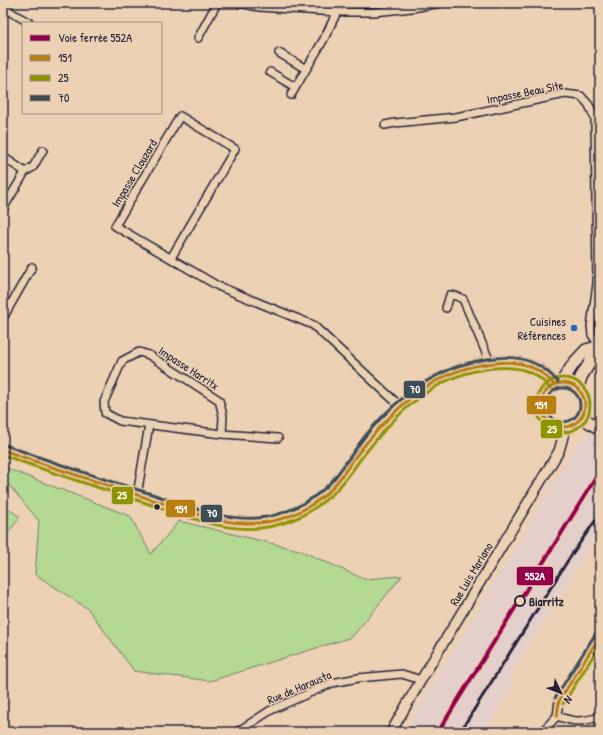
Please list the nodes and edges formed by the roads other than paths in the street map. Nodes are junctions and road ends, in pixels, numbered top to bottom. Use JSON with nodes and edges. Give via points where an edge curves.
{"nodes":[{"id":1,"x":4,"y":3,"type":"edge"},
{"id":2,"x":217,"y":3,"type":"edge"},
{"id":3,"x":239,"y":3,"type":"edge"},
{"id":4,"x":441,"y":3,"type":"edge"},
{"id":5,"x":337,"y":12,"type":"junction"},
{"id":6,"x":28,"y":22,"type":"edge"},
{"id":7,"x":198,"y":38,"type":"dead end"},
{"id":8,"x":279,"y":53,"type":"dead end"},
{"id":9,"x":306,"y":69,"type":"junction"},
{"id":10,"x":270,"y":72,"type":"dead end"},
{"id":11,"x":295,"y":87,"type":"junction"},
{"id":12,"x":290,"y":95,"type":"dead end"},
{"id":13,"x":384,"y":125,"type":"dead end"},
{"id":14,"x":43,"y":150,"type":"dead end"},
{"id":15,"x":3,"y":157,"type":"edge"},
{"id":16,"x":25,"y":172,"type":"junction"},
{"id":17,"x":3,"y":209,"type":"edge"},
{"id":18,"x":171,"y":258,"type":"junction"},
{"id":19,"x":32,"y":266,"type":"dead end"},
{"id":20,"x":446,"y":308,"type":"dead end"},
{"id":21,"x":3,"y":318,"type":"edge"},
{"id":22,"x":600,"y":346,"type":"edge"},
{"id":23,"x":490,"y":362,"type":"junction"},
{"id":24,"x":557,"y":384,"type":"junction"},
{"id":25,"x":578,"y":388,"type":"junction"},
{"id":26,"x":400,"y":406,"type":"junction"},
{"id":27,"x":581,"y":417,"type":"junction"},
{"id":28,"x":149,"y":425,"type":"junction"},
{"id":29,"x":566,"y":426,"type":"junction"},
{"id":30,"x":597,"y":427,"type":"edge"},
{"id":31,"x":222,"y":434,"type":"junction"},
{"id":32,"x":278,"y":438,"type":"dead end"},
{"id":33,"x":3,"y":450,"type":"edge"},
{"id":34,"x":137,"y":495,"type":"junction"},
{"id":35,"x":600,"y":636,"type":"edge"},
{"id":36,"x":421,"y":680,"type":"junction"},
{"id":37,"x":557,"y":716,"type":"junction"},
{"id":38,"x":600,"y":717,"type":"edge"},
{"id":39,"x":237,"y":732,"type":"edge"},
{"id":40,"x":391,"y":732,"type":"edge"},
{"id":41,"x":542,"y":732,"type":"edge"}],
"edges":[{"from":1,"to":6,"type":"street","via":[[12,13]]},
{"from":2,"to":7,"type":"street"},
{"from":3,"to":5,"type":"street","via":[[259,7]]},
{"from":4,"to":5,"type":"street","via":[[374,12]]},
{"from":5,"to":9,"type":"street"},
{"from":8,"to":9,"type":"street"},
{"from":9,"to":11,"type":"street"},
{"from":10,"to":11,"type":"street"},
{"from":11,"to":12,"type":"street"},
{"from":13,"to":22,"type":"street","name":"Impasse Beau Site","via":[[456,117],[565,94],[581,96],[589,105],[595,119],[597,284],[591,326],[592,335]]},
{"from":14,"to":16,"type":"street","via":[[33,167]]},
{"from":15,"to":16,"type":"street"},
{"from":16,"to":17,"type":"street"},
{"from":18,"to":18,"type":"street","name":"Impasse Clouzard","via":[[115,226],[180,116],[235,149]]},
{"from":18,"to":26,"type":"street","name":"Impasse Clouzard","via":[[218,286],[313,325]]},
{"from":19,"to":21,"type":"street"},
{"from":20,"to":23,"type":"street","via":[[450,295],[463,299]]},
{"from":22,"to":24,"type":"main road","via":[[586,350]]},
{"from":22,"to":25,"type":"main road","via":[[587,364]]},
{"from":23,"to":24,"type":"main road","via":[[525,365],[539,370]]},
{"from":23,"to":26,"type":"main road","via":[[458,371],[435,382]]},
{"from":24,"to":25,"type":"main road","via":[[573,385]]},
{"from":24,"to":29,"type":"main road","via":[[548,389],[544,396],[542,411],[551,423]]},
{"from":25,"to":27,"type":"main road","via":[[584,399]]},
{"from":26,"to":34,"type":"main road","via":[[365,444],[333,487],[298,512],[284,518],[250,523],[221,521]]},
{"from":27,"to":29,"type":"main road"},
{"from":27,"to":30,"type":"main road"},
{"from":28,"to":31,"type":"street","name":"Impasse Harritx"},
{"from":28,"to":31,"type":"street","name":"Impasse Harritx","via":[[120,421],[105,413],[104,402],[122,361],[139,352],[149,355],[219,400],[223,416]]},
{"from":28,"to":34,"type":"street"},
{"from":29,"to":36,"type":"street","name":"Rue Luis Mariano","via":[[559,451]]},
{"from":31,"to":32,"type":"street","name":"Impasse Harritx"},
{"from":33,"to":34,"type":"main road"},
{"from":35,"to":37,"type":"street","via":[[559,701]]},
{"from":36,"to":39,"type":"street","name":"Rue de Harausta","via":[[402,674],[332,683],[271,710]]},
{"from":36,"to":40,"type":"street","name":"Rue Luis Mariano"},
{"from":37,"to":38,"type":"street","via":[[579,722]]},
{"from":37,"to":41,"type":"street"}]}
